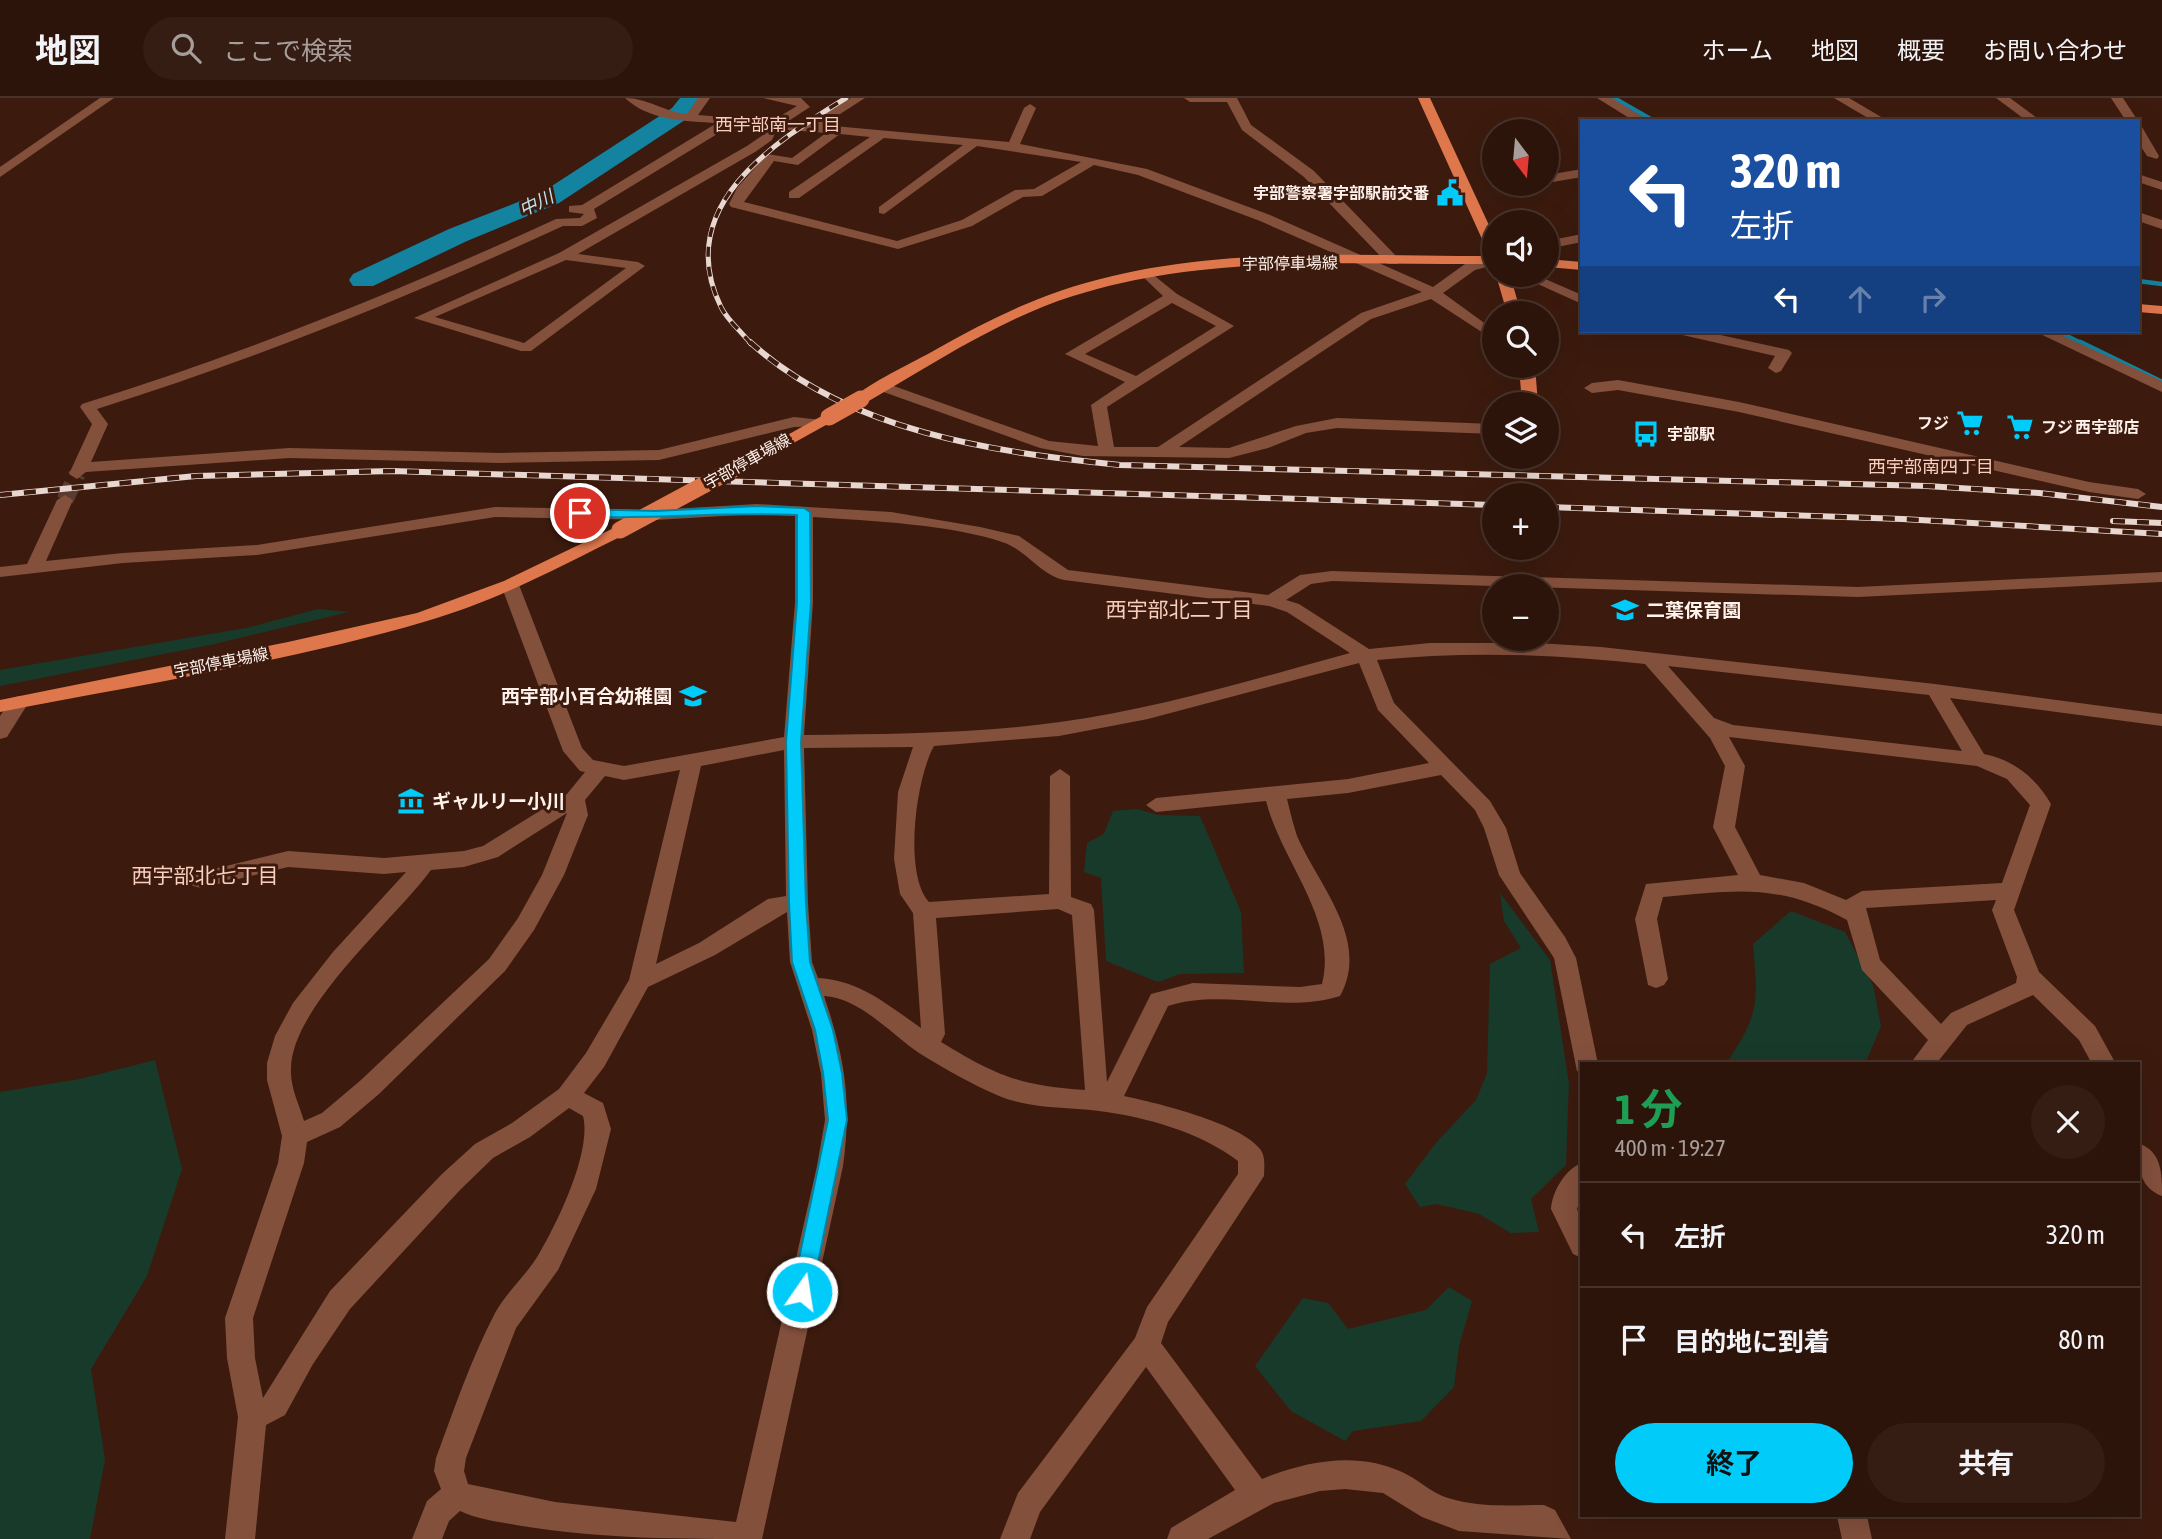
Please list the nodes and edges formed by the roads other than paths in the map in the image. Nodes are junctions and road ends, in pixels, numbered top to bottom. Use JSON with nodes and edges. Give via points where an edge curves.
{"nodes":[{"id":1,"x":108,"y":98,"type":"edge"},
{"id":2,"x":631,"y":98,"type":"edge"},
{"id":3,"x":704,"y":98,"type":"edge"},
{"id":4,"x":769,"y":98,"type":"edge"},
{"id":5,"x":859,"y":98,"type":"edge"},
{"id":6,"x":1190,"y":98,"type":"edge"},
{"id":7,"x":1231,"y":98,"type":"edge"},
{"id":8,"x":1424,"y":98,"type":"edge"},
{"id":9,"x":1603,"y":98,"type":"edge"},
{"id":10,"x":1840,"y":98,"type":"edge"},
{"id":11,"x":2001,"y":98,"type":"edge"},
{"id":12,"x":2117,"y":98,"type":"edge"},
{"id":13,"x":1030,"y":108,"type":"dead end"},
{"id":14,"x":690,"y":118,"type":"junction"},
{"id":15,"x":1640,"y":119,"type":"edge"},
{"id":16,"x":1878,"y":119,"type":"edge"},
{"id":17,"x":2032,"y":119,"type":"edge"},
{"id":18,"x":2131,"y":119,"type":"edge"},
{"id":19,"x":728,"y":122,"type":"junction"},
{"id":20,"x":772,"y":125,"type":"junction"},
{"id":21,"x":809,"y":130,"type":"junction"},
{"id":22,"x":836,"y":131,"type":"junction"},
{"id":23,"x":2144,"y":133,"type":"edge"},
{"id":24,"x":882,"y":134,"type":"junction"},
{"id":25,"x":975,"y":142,"type":"junction"},
{"id":26,"x":1013,"y":146,"type":"junction"},
{"id":27,"x":2158,"y":156,"type":"edge"},
{"id":28,"x":2140,"y":157,"type":"edge"},
{"id":29,"x":1092,"y":161,"type":"junction"},
{"id":30,"x":0,"y":173,"type":"edge"},
{"id":31,"x":1580,"y":173,"type":"edge"},
{"id":32,"x":1559,"y":177,"type":"edge"},
{"id":33,"x":2140,"y":179,"type":"edge"},
{"id":34,"x":2162,"y":186,"type":"edge"},
{"id":35,"x":794,"y":195,"type":"dead end"},
{"id":36,"x":884,"y":210,"type":"dead end"},
{"id":37,"x":2140,"y":217,"type":"edge"},
{"id":38,"x":1482,"y":224,"type":"edge"},
{"id":39,"x":2162,"y":225,"type":"edge"},
{"id":40,"x":1580,"y":239,"type":"edge"},
{"id":41,"x":1559,"y":244,"type":"edge"},
{"id":42,"x":564,"y":256,"type":"junction"},
{"id":43,"x":1482,"y":260,"type":"edge"},
{"id":44,"x":1393,"y":261,"type":"junction"},
{"id":45,"x":1369,"y":262,"type":"junction"},
{"id":46,"x":1482,"y":264,"type":"edge"},
{"id":47,"x":1559,"y":264,"type":"edge"},
{"id":48,"x":1580,"y":266,"type":"edge"},
{"id":49,"x":1146,"y":274,"type":"junction"},
{"id":50,"x":1552,"y":287,"type":"edge"},
{"id":51,"x":1434,"y":293,"type":"junction"},
{"id":52,"x":1172,"y":297,"type":"junction"},
{"id":53,"x":1580,"y":299,"type":"edge"},
{"id":54,"x":2140,"y":308,"type":"edge"},
{"id":55,"x":2162,"y":310,"type":"edge"},
{"id":56,"x":1482,"y":327,"type":"edge"},
{"id":57,"x":1693,"y":333,"type":"edge"},
{"id":58,"x":2045,"y":333,"type":"edge"},
{"id":59,"x":1776,"y":368,"type":"dead end"},
{"id":60,"x":1137,"y":382,"type":"junction"},
{"id":61,"x":883,"y":387,"type":"junction"},
{"id":62,"x":2162,"y":387,"type":"edge"},
{"id":63,"x":1592,"y":388,"type":"dead end"},
{"id":64,"x":823,"y":420,"type":"junction"},
{"id":65,"x":1482,"y":429,"type":"edge"},
{"id":66,"x":1107,"y":452,"type":"junction"},
{"id":67,"x":1160,"y":453,"type":"junction"},
{"id":68,"x":2138,"y":494,"type":"dead end"},
{"id":69,"x":65,"y":500,"type":"tunnel mouth"},
{"id":70,"x":804,"y":512,"type":"junction"},
{"id":71,"x":34,"y":568,"type":"junction"},
{"id":72,"x":0,"y":572,"type":"edge"},
{"id":73,"x":2162,"y":577,"type":"edge"},
{"id":74,"x":510,"y":585,"type":"junction"},
{"id":75,"x":1271,"y":601,"type":"junction"},
{"id":76,"x":1366,"y":654,"type":"junction"},
{"id":77,"x":1651,"y":659,"type":"junction"},
{"id":78,"x":1936,"y":690,"type":"junction"},
{"id":79,"x":10,"y":704,"type":"edge"},
{"id":80,"x":2162,"y":720,"type":"edge"},
{"id":81,"x":1703,"y":721,"type":"junction"},
{"id":82,"x":0,"y":732,"type":"edge"},
{"id":83,"x":927,"y":740,"type":"junction"},
{"id":84,"x":794,"y":742,"type":"junction"},
{"id":85,"x":1977,"y":759,"type":"junction"},
{"id":86,"x":692,"y":761,"type":"junction"},
{"id":87,"x":1446,"y":767,"type":"junction"},
{"id":88,"x":598,"y":770,"type":"junction"},
{"id":89,"x":1060,"y":776,"type":"dead end"},
{"id":90,"x":1275,"y":795,"type":"junction"},
{"id":91,"x":574,"y":799,"type":"junction"},
{"id":92,"x":1156,"y":805,"type":"dead end"},
{"id":93,"x":424,"y":863,"type":"junction"},
{"id":94,"x":201,"y":880,"type":"dead end"},
{"id":95,"x":1754,"y":882,"type":"junction"},
{"id":96,"x":2010,"y":891,"type":"junction"},
{"id":97,"x":1060,"y":901,"type":"junction"},
{"id":98,"x":797,"y":903,"type":"junction"},
{"id":99,"x":924,"y":911,"type":"junction"},
{"id":100,"x":1856,"y":915,"type":"junction"},
{"id":101,"x":2029,"y":977,"type":"junction"},
{"id":102,"x":1656,"y":979,"type":"dead end"},
{"id":103,"x":640,"y":981,"type":"junction"},
{"id":104,"x":811,"y":987,"type":"junction"},
{"id":105,"x":1941,"y":1039,"type":"junction"},
{"id":106,"x":926,"y":1045,"type":"junction"},
{"id":107,"x":1586,"y":1062,"type":"edge"},
{"id":108,"x":1924,"y":1062,"type":"edge"},
{"id":109,"x":2103,"y":1062,"type":"edge"},
{"id":110,"x":568,"y":1096,"type":"junction"},
{"id":111,"x":1100,"y":1101,"type":"junction"},
{"id":112,"x":295,"y":1136,"type":"junction"},
{"id":113,"x":2140,"y":1156,"type":"edge"},
{"id":114,"x":1580,"y":1177,"type":"edge"},
{"id":115,"x":2162,"y":1185,"type":"edge"},
{"id":116,"x":1580,"y":1242,"type":"edge"},
{"id":117,"x":1146,"y":1345,"type":"junction"},
{"id":118,"x":252,"y":1418,"type":"junction"},
{"id":119,"x":457,"y":1494,"type":"junction"},
{"id":120,"x":1256,"y":1495,"type":"junction"},
{"id":121,"x":1852,"y":1517,"type":"edge"},
{"id":122,"x":240,"y":1539,"type":"edge"},
{"id":123,"x":427,"y":1539,"type":"edge"},
{"id":124,"x":747,"y":1539,"type":"edge"},
{"id":125,"x":1014,"y":1539,"type":"edge"},
{"id":126,"x":1181,"y":1539,"type":"edge"},
{"id":127,"x":1556,"y":1539,"type":"edge"},
{"id":128,"x":1857,"y":1539,"type":"edge"}],
"edges":[{"from":1,"to":30,"type":"street"},
{"from":2,"to":14,"type":"street","via":[[660,113]]},
{"from":3,"to":14,"type":"street"},
{"from":4,"to":20,"type":"street","via":[[801,102],[804,107]]},
{"from":5,"to":21,"type":"street"},
{"from":6,"to":7,"type":"street"},
{"from":7,"to":44,"type":"street","via":[[1247,127],[1309,174]]},
{"from":8,"to":38,"type":"main road"},
{"from":9,"to":15,"type":"street"},
{"from":10,"to":16,"type":"street"},
{"from":11,"to":17,"type":"street"},
{"from":12,"to":18,"type":"street"},
{"from":13,"to":26,"type":"street"},
{"from":14,"to":19,"type":"street"},
{"from":19,"to":20,"type":"street"},
{"from":19,"to":64,"type":"street","via":[[585,209],[590,218],[582,222],[561,222],[432,282],[286,341],[88,407],[100,424],[78,471],[289,453],[501,458],[659,455],[794,422]]},
{"from":20,"to":21,"type":"street"},
{"from":20,"to":42,"type":"street","via":[[768,137],[751,149]]},
{"from":21,"to":22,"type":"street"},
{"from":22,"to":24,"type":"street"},
{"from":22,"to":29,"type":"street","via":[[794,162],[771,157],[736,204],[898,245],[967,223],[1020,193],[1037,193]]},
{"from":23,"to":27,"type":"street"},
{"from":24,"to":25,"type":"street"},
{"from":24,"to":35,"type":"street"},
{"from":25,"to":26,"type":"street"},
{"from":25,"to":36,"type":"street"},
{"from":26,"to":29,"type":"street"},
{"from":27,"to":28,"type":"street"},
{"from":29,"to":45,"type":"street","via":[[1173,183]]},
{"from":31,"to":32,"type":"street"},
{"from":33,"to":34,"type":"street"},
{"from":37,"to":39,"type":"street"},
{"from":40,"to":41,"type":"street"},
{"from":42,"to":42,"type":"street","via":[[638,266],[526,348],[421,318]]},
{"from":43,"to":44,"type":"main road","name":"宇部停車場線"},
{"from":44,"to":45,"type":"main road","name":"宇部停車場線"},
{"from":45,"to":49,"type":"main road","name":"宇部停車場線","via":[[1248,263]]},
{"from":45,"to":51,"type":"street"},
{"from":46,"to":51,"type":"street"},
{"from":47,"to":48,"type":"main road"},
{"from":49,"to":52,"type":"street"},
{"from":49,"to":61,"type":"main road","name":"宇部停車場線","via":[[1042,303]]},
{"from":50,"to":53,"type":"street"},
{"from":51,"to":56,"type":"street"},
{"from":51,"to":67,"type":"street","via":[[1366,316]]},
{"from":52,"to":60,"type":"street","via":[[1227,326]]},
{"from":52,"to":60,"type":"street","via":[[1073,354]]},
{"from":54,"to":55,"type":"main road"},
{"from":57,"to":59,"type":"street","via":[[1784,353]]},
{"from":58,"to":62,"type":"street"},
{"from":60,"to":66,"type":"street","via":[[1099,405]]},
{"from":61,"to":64,"type":"main road","name":"宇部停車場線","bridge":true},
{"from":61,"to":66,"type":"street","via":[[1046,445]]},
{"from":63,"to":68,"type":"street","via":[[1618,385],[1739,407],[2089,487]]},
{"from":64,"to":74,"type":"main road","name":"宇部停車場線","bridge":true},
{"from":65,"to":67,"type":"street","via":[[1337,423],[1302,429],[1244,450]]},
{"from":66,"to":67,"type":"street"},
{"from":69,"to":71,"type":"street"},
{"from":70,"to":71,"type":"street","via":[[495,512],[257,550]]},
{"from":70,"to":75,"type":"street","via":[[891,517],[979,532],[1013,540],[1065,575]]},
{"from":70,"to":84,"type":"street","via":[[804,602]]},
{"from":71,"to":72,"type":"street"},
{"from":73,"to":75,"type":"street","via":[[1858,592],[1332,576],[1306,579]]},
{"from":74,"to":79,"type":"main road","name":"宇部停車場線","via":[[376,629]]},
{"from":74,"to":88,"type":"street","via":[[573,751],[579,761]]},
{"from":75,"to":76,"type":"street","via":[[1293,608]]},
{"from":76,"to":77,"type":"street","via":[[1537,649]]},
{"from":76,"to":83,"type":"street","via":[[1096,724]]},
{"from":76,"to":87,"type":"street","via":[[1385,706]]},
{"from":77,"to":78,"type":"street"},
{"from":77,"to":81,"type":"street"},
{"from":78,"to":80,"type":"street"},
{"from":78,"to":85,"type":"street"},
{"from":79,"to":82,"type":"street"},
{"from":81,"to":85,"type":"street","via":[[1731,731]]},
{"from":81,"to":95,"type":"street","via":[[1718,735],[1735,766],[1724,827]]},
{"from":83,"to":84,"type":"street"},
{"from":83,"to":99,"type":"street","via":[[920,748],[907,804],[905,859],[912,895]]},
{"from":84,"to":86,"type":"street"},
{"from":84,"to":98,"type":"street"},
{"from":85,"to":96,"type":"street","via":[[1997,762],[2025,781],[2040,804]]},
{"from":86,"to":88,"type":"street","via":[[624,773]]},
{"from":86,"to":103,"type":"street"},
{"from":87,"to":90,"type":"street"},
{"from":87,"to":107,"type":"street","via":[[1483,806],[1510,875],[1565,958]]},
{"from":88,"to":91,"type":"street"},
{"from":89,"to":97,"type":"street"},
{"from":90,"to":92,"type":"street"},
{"from":90,"to":111,"type":"street","via":[[1287,835],[1330,916],[1340,968],[1332,990],[1304,997],[1198,993],[1159,1000],[1118,1087]]},
{"from":91,"to":93,"type":"street","via":[[490,852]]},
{"from":91,"to":112,"type":"street","via":[[578,815],[554,876],[497,965],[370,1087],[331,1120]]},
{"from":93,"to":94,"type":"street","via":[[384,866],[288,859]]},
{"from":93,"to":112,"type":"street","via":[[316,990],[289,1032],[279,1079]]},
{"from":95,"to":100,"type":"street","via":[[1814,893]]},
{"from":95,"to":102,"type":"street","via":[[1732,880],[1654,890],[1646,919]]},
{"from":96,"to":100,"type":"street","via":[[1862,899],[1854,905]]},
{"from":96,"to":101,"type":"street","via":[[2003,910]]},
{"from":97,"to":99,"type":"street"},
{"from":97,"to":111,"type":"street","via":[[1083,910],[1089,1022]]},
{"from":98,"to":103,"type":"street","via":[[776,905],[707,949]]},
{"from":98,"to":104,"type":"street","via":[[801,962]]},
{"from":99,"to":106,"type":"street","via":[[933,1034]]},
{"from":100,"to":105,"type":"street","via":[[1870,964]]},
{"from":101,"to":105,"type":"street","via":[[2026,988],[1959,1019]]},
{"from":101,"to":109,"type":"street","via":[[2087,1033]]},
{"from":103,"to":110,"type":"street","via":[[595,1060]]},
{"from":104,"to":106,"type":"street","via":[[839,988],[867,1002]]},
{"from":104,"to":124,"type":"street","via":[[833,1073],[837,1120]]},
{"from":105,"to":108,"type":"street"},
{"from":106,"to":111,"type":"street","via":[[1010,1090]]},
{"from":110,"to":118,"type":"street","via":[[484,1151],[451,1182],[340,1300],[275,1406]]},
{"from":110,"to":119,"type":"street","via":[[594,1110],[599,1129],[583,1189],[549,1262],[506,1321],[480,1378],[451,1458],[449,1471]]},
{"from":111,"to":117,"type":"street","via":[[1157,1114],[1236,1143],[1251,1156],[1251,1176],[1157,1315]]},
{"from":112,"to":118,"type":"street","via":[[291,1163],[239,1318]]},
{"from":113,"to":115,"type":"street"},
{"from":114,"to":116,"type":"street","via":[[1564,1197],[1564,1213]]},
{"from":117,"to":120,"type":"street"},
{"from":117,"to":125,"type":"street","via":[[1029,1503]]},
{"from":118,"to":122,"type":"street"},
{"from":119,"to":123,"type":"street","via":[[438,1511]]},
{"from":119,"to":124,"type":"street","via":[[473,1502],[555,1517]]},
{"from":120,"to":126,"type":"street"},
{"from":120,"to":127,"type":"street","via":[[1327,1474],[1372,1476],[1402,1485],[1432,1507],[1465,1518],[1544,1520]]},
{"from":121,"to":128,"type":"street"}]}
